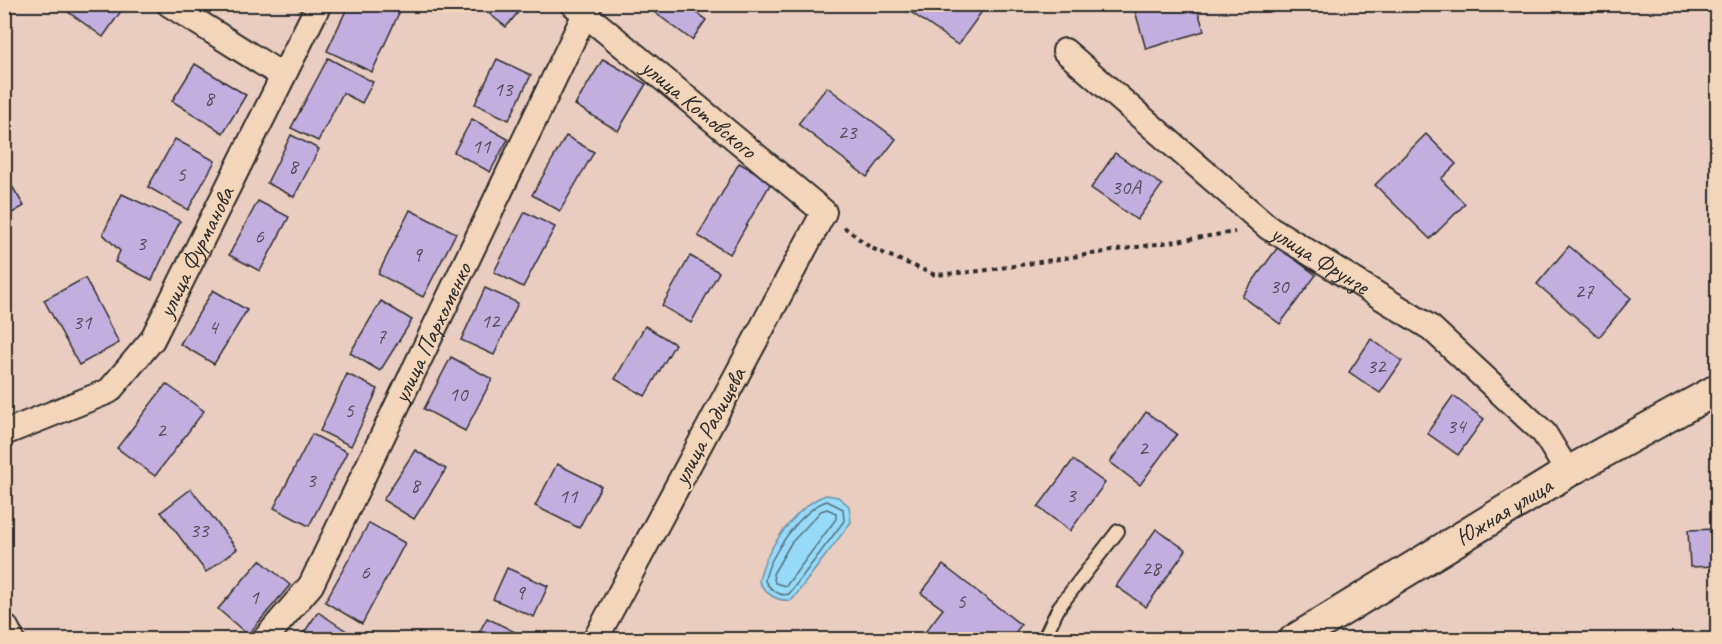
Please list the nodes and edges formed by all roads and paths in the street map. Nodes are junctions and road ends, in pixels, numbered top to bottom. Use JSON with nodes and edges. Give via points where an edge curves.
{"nodes":[{"id":1,"x":169,"y":4,"type":"edge"},
{"id":2,"x":319,"y":4,"type":"edge"},
{"id":3,"x":579,"y":9,"type":"edge"},
{"id":4,"x":1065,"y":51,"type":"dead end"},
{"id":5,"x":283,"y":76,"type":"junction"},
{"id":6,"x":824,"y":212,"type":"junction"},
{"id":7,"x":1268,"y":227,"type":"junction"},
{"id":8,"x":1718,"y":389,"type":"edge"},
{"id":9,"x":4,"y":433,"type":"edge"},
{"id":10,"x":1568,"y":472,"type":"junction"},
{"id":11,"x":1118,"y":531,"type":"dead end"},
{"id":12,"x":4,"y":630,"type":"edge"},
{"id":13,"x":9,"y":639,"type":"edge"},
{"id":14,"x":264,"y":639,"type":"edge"},
{"id":15,"x":595,"y":639,"type":"edge"},
{"id":16,"x":1043,"y":639,"type":"edge"},
{"id":17,"x":1294,"y":639,"type":"edge"}],
"edges":[{"from":1,"to":5,"type":"street"},
{"from":2,"to":5,"type":"street","name":"улица Фурманова"},
{"from":3,"to":6,"type":"street","name":"улица Котовского"},
{"from":3,"to":14,"type":"street","name":"улица Пархоменко","via":[[311,585]]},
{"from":4,"to":7,"type":"street","name":"улица Фрунзе"},
{"from":5,"to":9,"type":"street","name":"улица Фурманова","via":[[152,340],[109,391]]},
{"from":6,"to":7,"type":"path","via":[[871,248],[935,275]]},
{"from":6,"to":15,"type":"street","name":"улица Радищева"},
{"from":7,"to":10,"type":"street","name":"улица Фрунзе","via":[[1431,328],[1544,433]]},
{"from":8,"to":10,"type":"street","name":"Южная улица"},
{"from":10,"to":17,"type":"street","name":"Южная улица"},
{"from":11,"to":16,"type":"lane","via":[[1059,607]]},
{"from":12,"to":13,"type":"street"}]}
